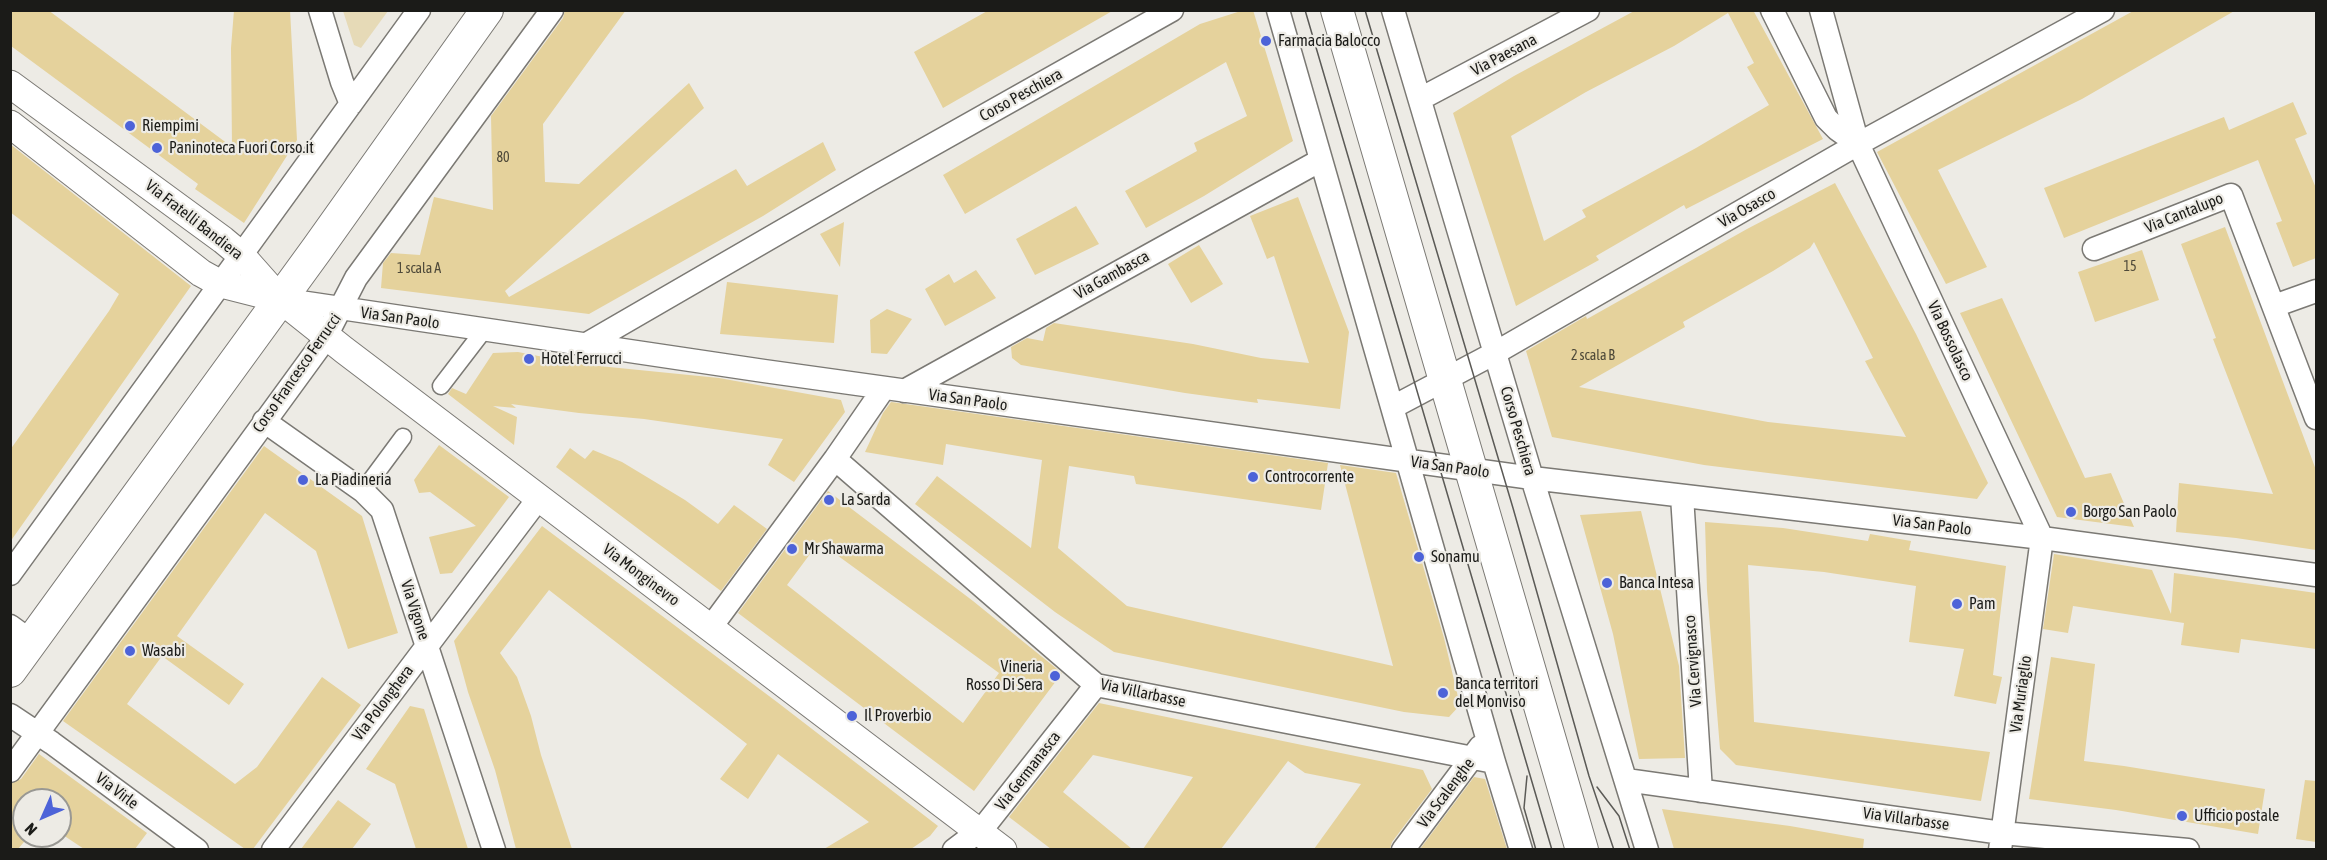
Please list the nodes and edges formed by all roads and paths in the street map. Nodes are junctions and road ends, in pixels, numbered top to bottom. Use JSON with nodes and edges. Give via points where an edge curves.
{"nodes":[{"id":1,"x":320,"y":10,"type":"edge"},
{"id":2,"x":419,"y":10,"type":"edge"},
{"id":3,"x":487,"y":10,"type":"edge"},
{"id":4,"x":552,"y":10,"type":"edge"},
{"id":5,"x":1172,"y":10,"type":"edge"},
{"id":6,"x":1278,"y":10,"type":"edge"},
{"id":7,"x":1337,"y":10,"type":"edge"},
{"id":8,"x":1394,"y":10,"type":"edge"},
{"id":9,"x":1588,"y":10,"type":"edge"},
{"id":10,"x":1772,"y":10,"type":"edge"},
{"id":11,"x":1783,"y":10,"type":"edge"},
{"id":12,"x":1821,"y":10,"type":"edge"},
{"id":13,"x":2103,"y":10,"type":"edge"},
{"id":14,"x":1786,"y":38,"type":"junction"},
{"id":15,"x":10,"y":84,"type":"edge"},
{"id":16,"x":1420,"y":99,"type":"junction"},
{"id":17,"x":351,"y":104,"type":"junction"},
{"id":18,"x":10,"y":124,"type":"edge"},
{"id":19,"x":1858,"y":144,"type":"junction"},
{"id":20,"x":1321,"y":160,"type":"junction"},
{"id":21,"x":2094,"y":249,"type":"dead end"},
{"id":22,"x":241,"y":255,"type":"junction"},
{"id":23,"x":221,"y":284,"type":"junction"},
{"id":24,"x":2316,"y":291,"type":"edge"},
{"id":25,"x":280,"y":299,"type":"junction"},
{"id":26,"x":2274,"y":306,"type":"junction"},
{"id":27,"x":341,"y":310,"type":"junction"},
{"id":28,"x":484,"y":330,"type":"junction"},
{"id":29,"x":327,"y":336,"type":"junction"},
{"id":30,"x":585,"y":345,"type":"junction"},
{"id":31,"x":1495,"y":352,"type":"junction"},
{"id":32,"x":1444,"y":379,"type":"junction"},
{"id":33,"x":441,"y":386,"type":"dead end"},
{"id":34,"x":894,"y":390,"type":"junction"},
{"id":35,"x":1393,"y":407,"type":"junction"},
{"id":36,"x":2316,"y":418,"type":"edge"},
{"id":37,"x":264,"y":421,"type":"junction"},
{"id":38,"x":403,"y":437,"type":"dead end"},
{"id":39,"x":835,"y":459,"type":"junction"},
{"id":40,"x":1409,"y":461,"type":"junction"},
{"id":41,"x":1470,"y":470,"type":"junction"},
{"id":42,"x":1532,"y":478,"type":"junction"},
{"id":43,"x":363,"y":491,"type":"junction"},
{"id":44,"x":1682,"y":496,"type":"junction"},
{"id":45,"x":538,"y":499,"type":"junction"},
{"id":46,"x":2042,"y":538,"type":"junction"},
{"id":47,"x":10,"y":574,"type":"edge"},
{"id":48,"x":2316,"y":575,"type":"edge"},
{"id":49,"x":711,"y":627,"type":"junction"},
{"id":50,"x":21,"y":634,"type":"edge"},
{"id":51,"x":427,"y":645,"type":"junction"},
{"id":52,"x":10,"y":671,"type":"edge"},
{"id":53,"x":1096,"y":685,"type":"junction"},
{"id":54,"x":10,"y":715,"type":"edge"},
{"id":55,"x":37,"y":733,"type":"junction"},
{"id":56,"x":1484,"y":760,"type":"junction"},
{"id":57,"x":10,"y":771,"type":"edge"},
{"id":58,"x":1626,"y":780,"type":"junction"},
{"id":59,"x":1701,"y":791,"type":"junction"},
{"id":60,"x":979,"y":832,"type":"junction"},
{"id":61,"x":2001,"y":841,"type":"edge"},
{"id":62,"x":197,"y":849,"type":"edge"},
{"id":63,"x":273,"y":849,"type":"edge"},
{"id":64,"x":494,"y":849,"type":"edge"},
{"id":65,"x":954,"y":849,"type":"edge"},
{"id":66,"x":1003,"y":849,"type":"edge"},
{"id":67,"x":1403,"y":849,"type":"edge"},
{"id":68,"x":1521,"y":849,"type":"edge"},
{"id":69,"x":1582,"y":849,"type":"edge"},
{"id":70,"x":1647,"y":849,"type":"edge"},
{"id":71,"x":2188,"y":849,"type":"edge"}],
"edges":[{"from":1,"to":17,"type":"street"},
{"from":2,"to":17,"type":"street"},
{"from":3,"to":25,"type":"main road"},
{"from":4,"to":27,"type":"street","name":"Corso Francesco Ferrucci","via":[[356,278]]},
{"from":5,"to":30,"type":"street","name":"Corso Peschiera"},
{"from":6,"to":20,"type":"street"},
{"from":7,"to":32,"type":"main road"},
{"from":8,"to":16,"type":"street","name":"Corso Peschiera"},
{"from":9,"to":16,"type":"street","name":"Via Paesana"},
{"from":10,"to":14,"type":"street","name":"Via Bossolasco"},
{"from":11,"to":14,"type":"street","name":"Via Bossolasco"},
{"from":12,"to":19,"type":"street","name":"Via Bossolasco"},
{"from":13,"to":19,"type":"street","name":"Via Osasco"},
{"from":14,"to":19,"type":"street","name":"Via Bossolasco","via":[[1826,118]]},
{"from":15,"to":22,"type":"street","name":"Via Fratelli Bandiera"},
{"from":16,"to":31,"type":"street","name":"Corso Peschiera"},
{"from":17,"to":22,"type":"street"},
{"from":18,"to":23,"type":"street","name":"Via Fratelli Bandiera","via":[[201,273]]},
{"from":19,"to":31,"type":"street","name":"Via Osasco"},
{"from":19,"to":46,"type":"street","name":"Via Bossolasco"},
{"from":20,"to":34,"type":"street","name":"Via Gambasca"},
{"from":20,"to":35,"type":"street"},
{"from":21,"to":26,"type":"street","name":"Via Cantalupo","via":[[2230,195]]},
{"from":22,"to":23,"type":"street"},
{"from":22,"to":25,"type":"street","name":"Via Fratelli Bandiera"},
{"from":23,"to":25,"type":"street","name":"Via Fratelli Bandiera"},
{"from":23,"to":47,"type":"street"},
{"from":24,"to":26,"type":"street"},
{"from":25,"to":27,"type":"street","name":"Via San Paolo"},
{"from":25,"to":29,"type":"street","name":"Via Monginevro"},
{"from":25,"to":50,"type":"main road"},
{"from":26,"to":36,"type":"street","name":"Via Cantalupo"},
{"from":27,"to":28,"type":"street","name":"Via San Paolo"},
{"from":27,"to":29,"type":"street","name":"Corso Francesco Ferrucci"},
{"from":28,"to":30,"type":"street","name":"Via San Paolo"},
{"from":28,"to":33,"type":"street"},
{"from":29,"to":37,"type":"street","name":"Corso Francesco Ferrucci"},
{"from":29,"to":45,"type":"street","name":"Via Monginevro"},
{"from":30,"to":34,"type":"street","name":"Via San Paolo"},
{"from":31,"to":32,"type":"street","name":"Via Osasco"},
{"from":31,"to":42,"type":"street","name":"Corso Peschiera"},
{"from":32,"to":35,"type":"street","name":"Via Osasco"},
{"from":32,"to":41,"type":"main road"},
{"from":34,"to":39,"type":"street","name":"Via Gambasca"},
{"from":34,"to":40,"type":"street","name":"Via San Paolo"},
{"from":35,"to":40,"type":"street"},
{"from":37,"to":43,"type":"street","name":"Via Vigone"},
{"from":37,"to":55,"type":"street","name":"Corso Francesco Ferrucci"},
{"from":38,"to":43,"type":"street"},
{"from":39,"to":49,"type":"street","name":"Via Gambasca"},
{"from":39,"to":53,"type":"street","name":"Via Villarbasse"},
{"from":40,"to":41,"type":"street","name":"Via San Paolo"},
{"from":40,"to":56,"type":"street","name":"Via Scalenghe","via":[[1487,735]]},
{"from":41,"to":42,"type":"street","name":"Via San Paolo"},
{"from":41,"to":69,"type":"main road"},
{"from":42,"to":44,"type":"street","name":"Via San Paolo"},
{"from":42,"to":58,"type":"street","name":"Corso Peschiera"},
{"from":43,"to":51,"type":"street","name":"Via Vigone","via":[[382,510]]},
{"from":44,"to":46,"type":"street","name":"Via San Paolo"},
{"from":44,"to":59,"type":"street","name":"Via Cervignasco"},
{"from":45,"to":49,"type":"street","name":"Via Monginevro"},
{"from":45,"to":51,"type":"street","name":"Via Polonghera"},
{"from":46,"to":48,"type":"street","name":"Via San Paolo"},
{"from":46,"to":61,"type":"street","name":"Via Muriaglio"},
{"from":49,"to":60,"type":"street","name":"Via Monginevro"},
{"from":50,"to":52,"type":"main road"},
{"from":51,"to":63,"type":"street","name":"Via Polonghera"},
{"from":51,"to":64,"type":"street","name":"Via Vigone"},
{"from":53,"to":56,"type":"street","name":"Via Villarbasse"},
{"from":53,"to":60,"type":"street","name":"Via Germanasca"},
{"from":54,"to":55,"type":"street"},
{"from":55,"to":57,"type":"street","name":"Corso Francesco Ferrucci"},
{"from":55,"to":62,"type":"street","name":"Via Virle"},
{"from":56,"to":67,"type":"street","name":"Via Scalenghe"},
{"from":56,"to":68,"type":"street"},
{"from":58,"to":59,"type":"street","name":"Via Villarbasse"},
{"from":58,"to":70,"type":"street","name":"Corso Peschiera"},
{"from":59,"to":61,"type":"street","name":"Via Villarbasse"},
{"from":60,"to":65,"type":"street","name":"Via Germanasca"},
{"from":60,"to":66,"type":"street","name":"Via Monginevro"},
{"from":61,"to":71,"type":"street","name":"Via Villarbasse"}]}
